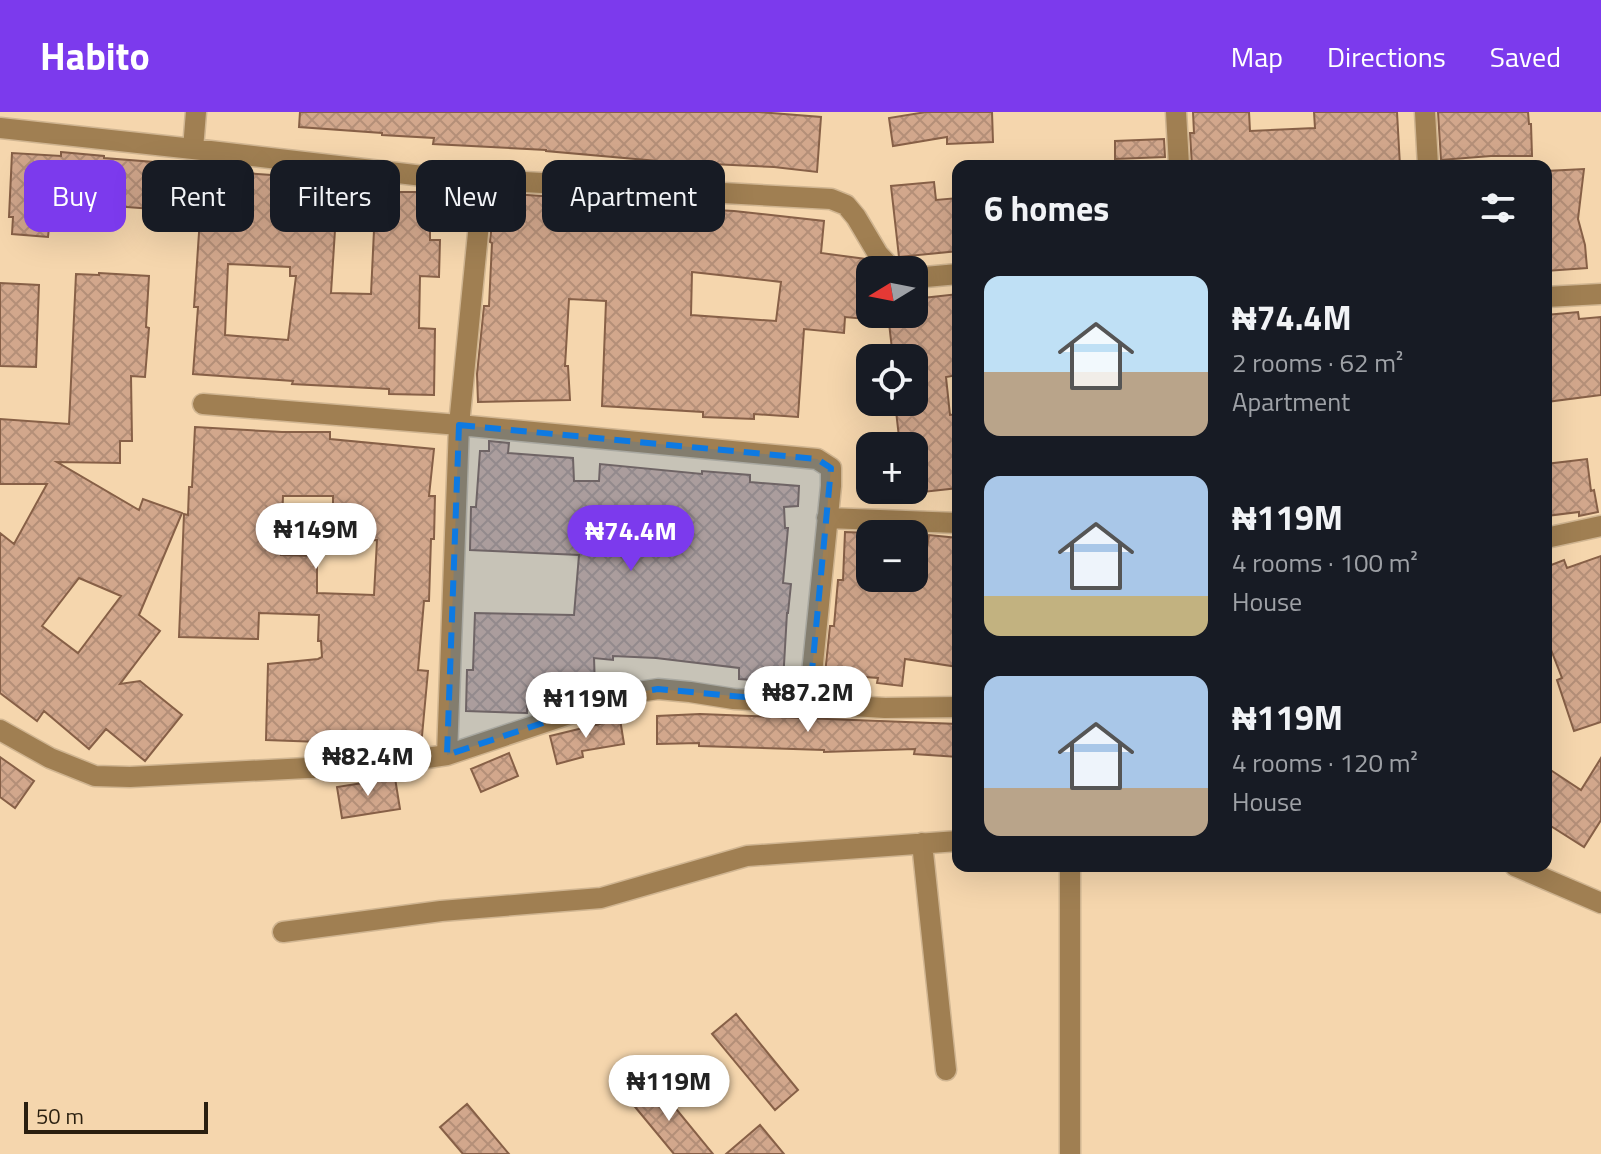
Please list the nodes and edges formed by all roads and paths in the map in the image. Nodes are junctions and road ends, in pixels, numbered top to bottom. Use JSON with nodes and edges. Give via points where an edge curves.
{"nodes":[{"id":1,"x":196,"y":112,"type":"edge"},
{"id":2,"x":1176,"y":112,"type":"edge"},
{"id":3,"x":1425,"y":112,"type":"edge"},
{"id":4,"x":0,"y":128,"type":"edge"},
{"id":5,"x":193,"y":149,"type":"junction"},
{"id":6,"x":1179,"y":160,"type":"edge"},
{"id":7,"x":1428,"y":160,"type":"edge"},
{"id":8,"x":526,"y":182,"type":"edge"},
{"id":9,"x":880,"y":256,"type":"edge"},
{"id":10,"x":952,"y":275,"type":"edge"},
{"id":11,"x":928,"y":277,"type":"edge"},
{"id":12,"x":1601,"y":294,"type":"edge"},
{"id":13,"x":1552,"y":297,"type":"edge"},
{"id":14,"x":203,"y":404,"type":"dead end"},
{"id":15,"x":459,"y":425,"type":"junction"},
{"id":16,"x":827,"y":518,"type":"junction"},
{"id":17,"x":952,"y":523,"type":"edge"},
{"id":18,"x":1601,"y":526,"type":"edge"},
{"id":19,"x":1552,"y":537,"type":"edge"},
{"id":20,"x":809,"y":703,"type":"junction"},
{"id":21,"x":952,"y":707,"type":"edge"},
{"id":22,"x":0,"y":730,"type":"edge"},
{"id":23,"x":447,"y":755,"type":"junction"},
{"id":24,"x":952,"y":841,"type":"edge"},
{"id":25,"x":922,"y":843,"type":"junction"},
{"id":26,"x":1070,"y":872,"type":"edge"},
{"id":27,"x":1529,"y":872,"type":"edge"},
{"id":28,"x":1601,"y":903,"type":"edge"},
{"id":29,"x":283,"y":932,"type":"dead end"},
{"id":30,"x":946,"y":1070,"type":"dead end"},
{"id":31,"x":1070,"y":1154,"type":"edge"}],
"edges":[{"from":1,"to":5,"type":"street"},
{"from":2,"to":6,"type":"street"},
{"from":3,"to":7,"type":"street"},
{"from":4,"to":5,"type":"street"},
{"from":5,"to":15,"type":"street","via":[[483,183]]},
{"from":8,"to":9,"type":"street","via":[[831,199],[846,205]]},
{"from":10,"to":11,"type":"street"},
{"from":12,"to":13,"type":"street"},
{"from":14,"to":15,"type":"street"},
{"from":15,"to":16,"type":"street","via":[[817,459],[831,468]]},
{"from":15,"to":23,"type":"street"},
{"from":16,"to":17,"type":"street"},
{"from":16,"to":20,"type":"street"},
{"from":18,"to":19,"type":"street"},
{"from":20,"to":21,"type":"street"},
{"from":20,"to":23,"type":"street","via":[[658,689]]},
{"from":22,"to":23,"type":"street","via":[[95,776],[359,768]]},
{"from":24,"to":25,"type":"street"},
{"from":25,"to":29,"type":"street","via":[[747,856],[601,898],[441,911]]},
{"from":25,"to":30,"type":"street"},
{"from":26,"to":31,"type":"street"},
{"from":27,"to":28,"type":"street"}]}
